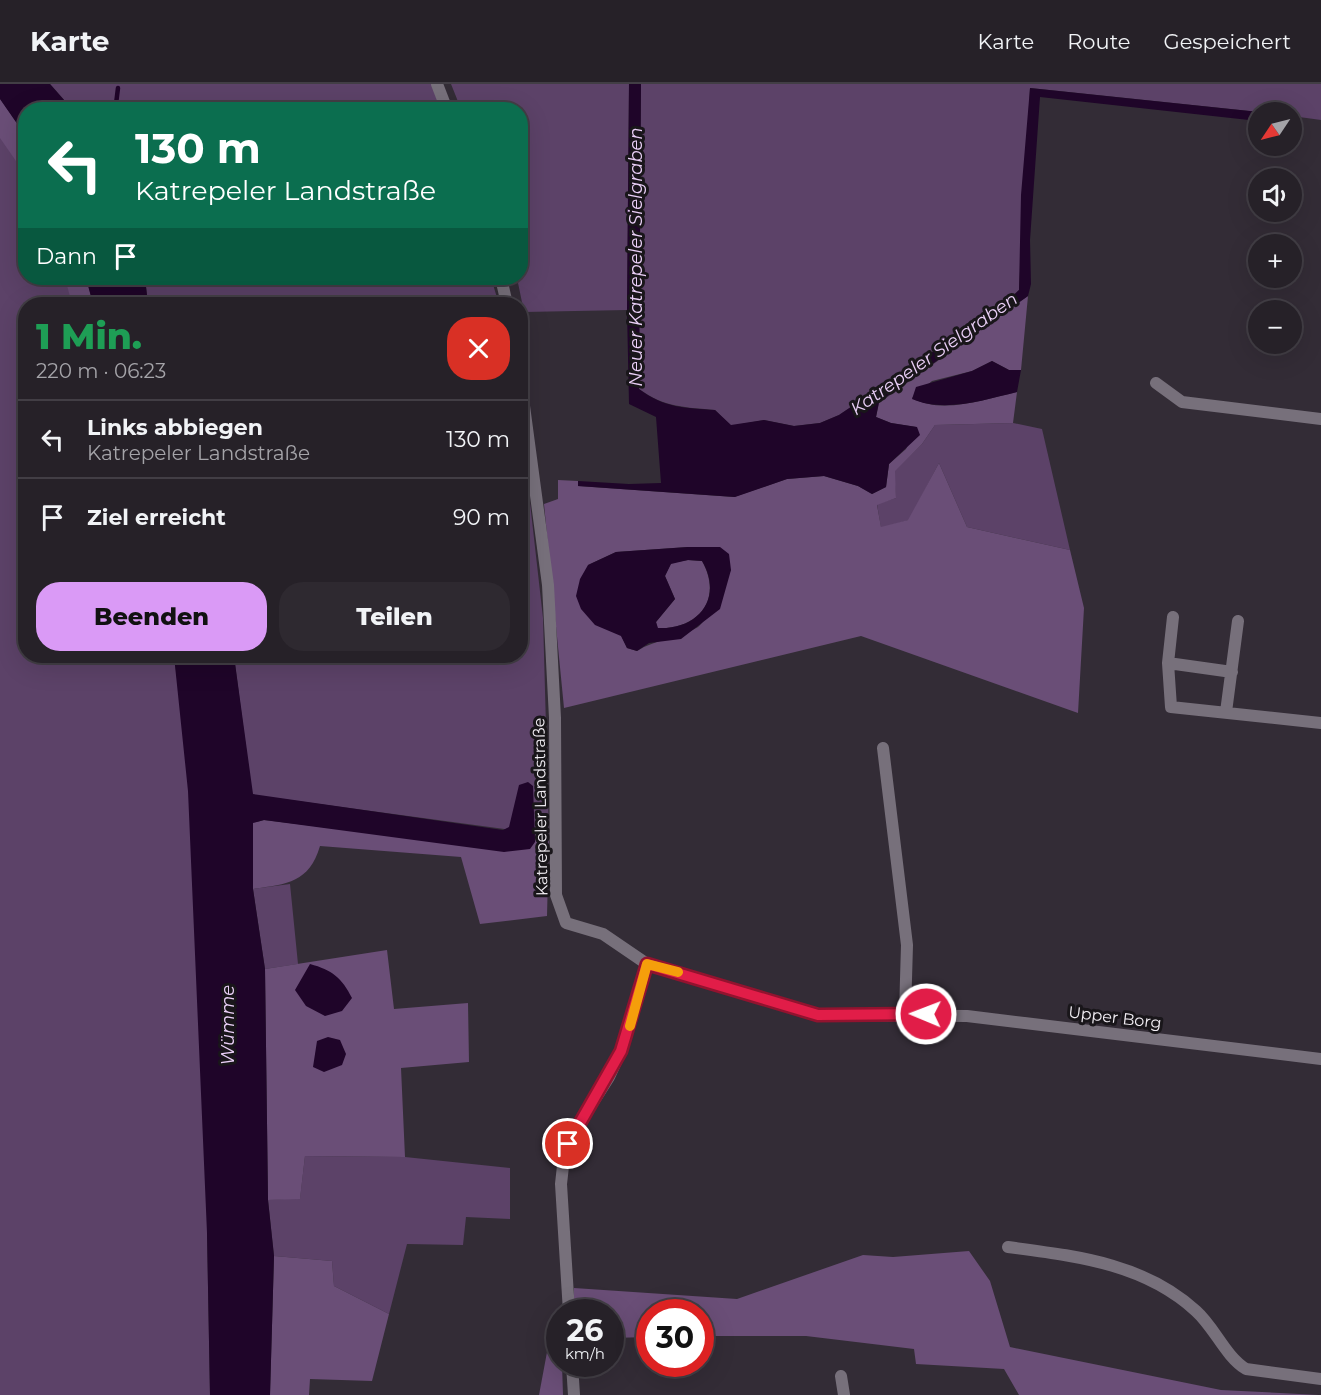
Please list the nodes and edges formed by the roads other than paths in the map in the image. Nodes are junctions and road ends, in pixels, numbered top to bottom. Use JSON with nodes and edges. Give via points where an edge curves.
{"nodes":[{"id":1,"x":437,"y":84,"type":"edge"},
{"id":2,"x":444,"y":102,"type":"edge"},
{"id":3,"x":1156,"y":383,"type":"dead end"},
{"id":4,"x":1321,"y":419,"type":"edge"},
{"id":5,"x":528,"y":435,"type":"edge"},
{"id":6,"x":1173,"y":617,"type":"dead end"},
{"id":7,"x":1238,"y":621,"type":"dead end"},
{"id":8,"x":1168,"y":663,"type":"junction"},
{"id":9,"x":1232,"y":672,"type":"junction"},
{"id":10,"x":1226,"y":712,"type":"junction"},
{"id":11,"x":1321,"y":723,"type":"edge"},
{"id":12,"x":883,"y":748,"type":"dead end"},
{"id":13,"x":647,"y":964,"type":"junction"},
{"id":14,"x":905,"y":1013,"type":"junction"},
{"id":15,"x":1321,"y":1059,"type":"edge"},
{"id":16,"x":1008,"y":1247,"type":"dead end"},
{"id":17,"x":568,"y":1299,"type":"edge"},
{"id":18,"x":841,"y":1376,"type":"dead end"},
{"id":19,"x":573,"y":1377,"type":"edge"},
{"id":20,"x":1321,"y":1378,"type":"edge"},
{"id":21,"x":574,"y":1395,"type":"edge"},
{"id":22,"x":844,"y":1395,"type":"edge"}],
"edges":[{"from":1,"to":2,"type":"street"},
{"from":3,"to":4,"type":"street","via":[[1182,402]]},
{"from":5,"to":13,"type":"street","name":"Katrepeler Landstraße","via":[[548,585],[555,718],[556,895],[566,923],[603,934]]},
{"from":6,"to":8,"type":"street"},
{"from":7,"to":9,"type":"street"},
{"from":8,"to":9,"type":"street"},
{"from":8,"to":10,"type":"street","via":[[1172,706]]},
{"from":9,"to":10,"type":"street"},
{"from":10,"to":11,"type":"street"},
{"from":12,"to":14,"type":"street","via":[[907,945]]},
{"from":13,"to":14,"type":"street","name":"Upper Borg","via":[[818,1015]]},
{"from":13,"to":17,"type":"street","via":[[621,1051],[574,1132],[564,1157],[561,1184]]},
{"from":14,"to":15,"type":"street","name":"Upper Borg","via":[[967,1016]]},
{"from":16,"to":20,"type":"street","via":[[1089,1258],[1122,1268],[1180,1297],[1216,1331],[1237,1364],[1246,1369]]},
{"from":18,"to":22,"type":"street"},
{"from":19,"to":21,"type":"street"}]}
